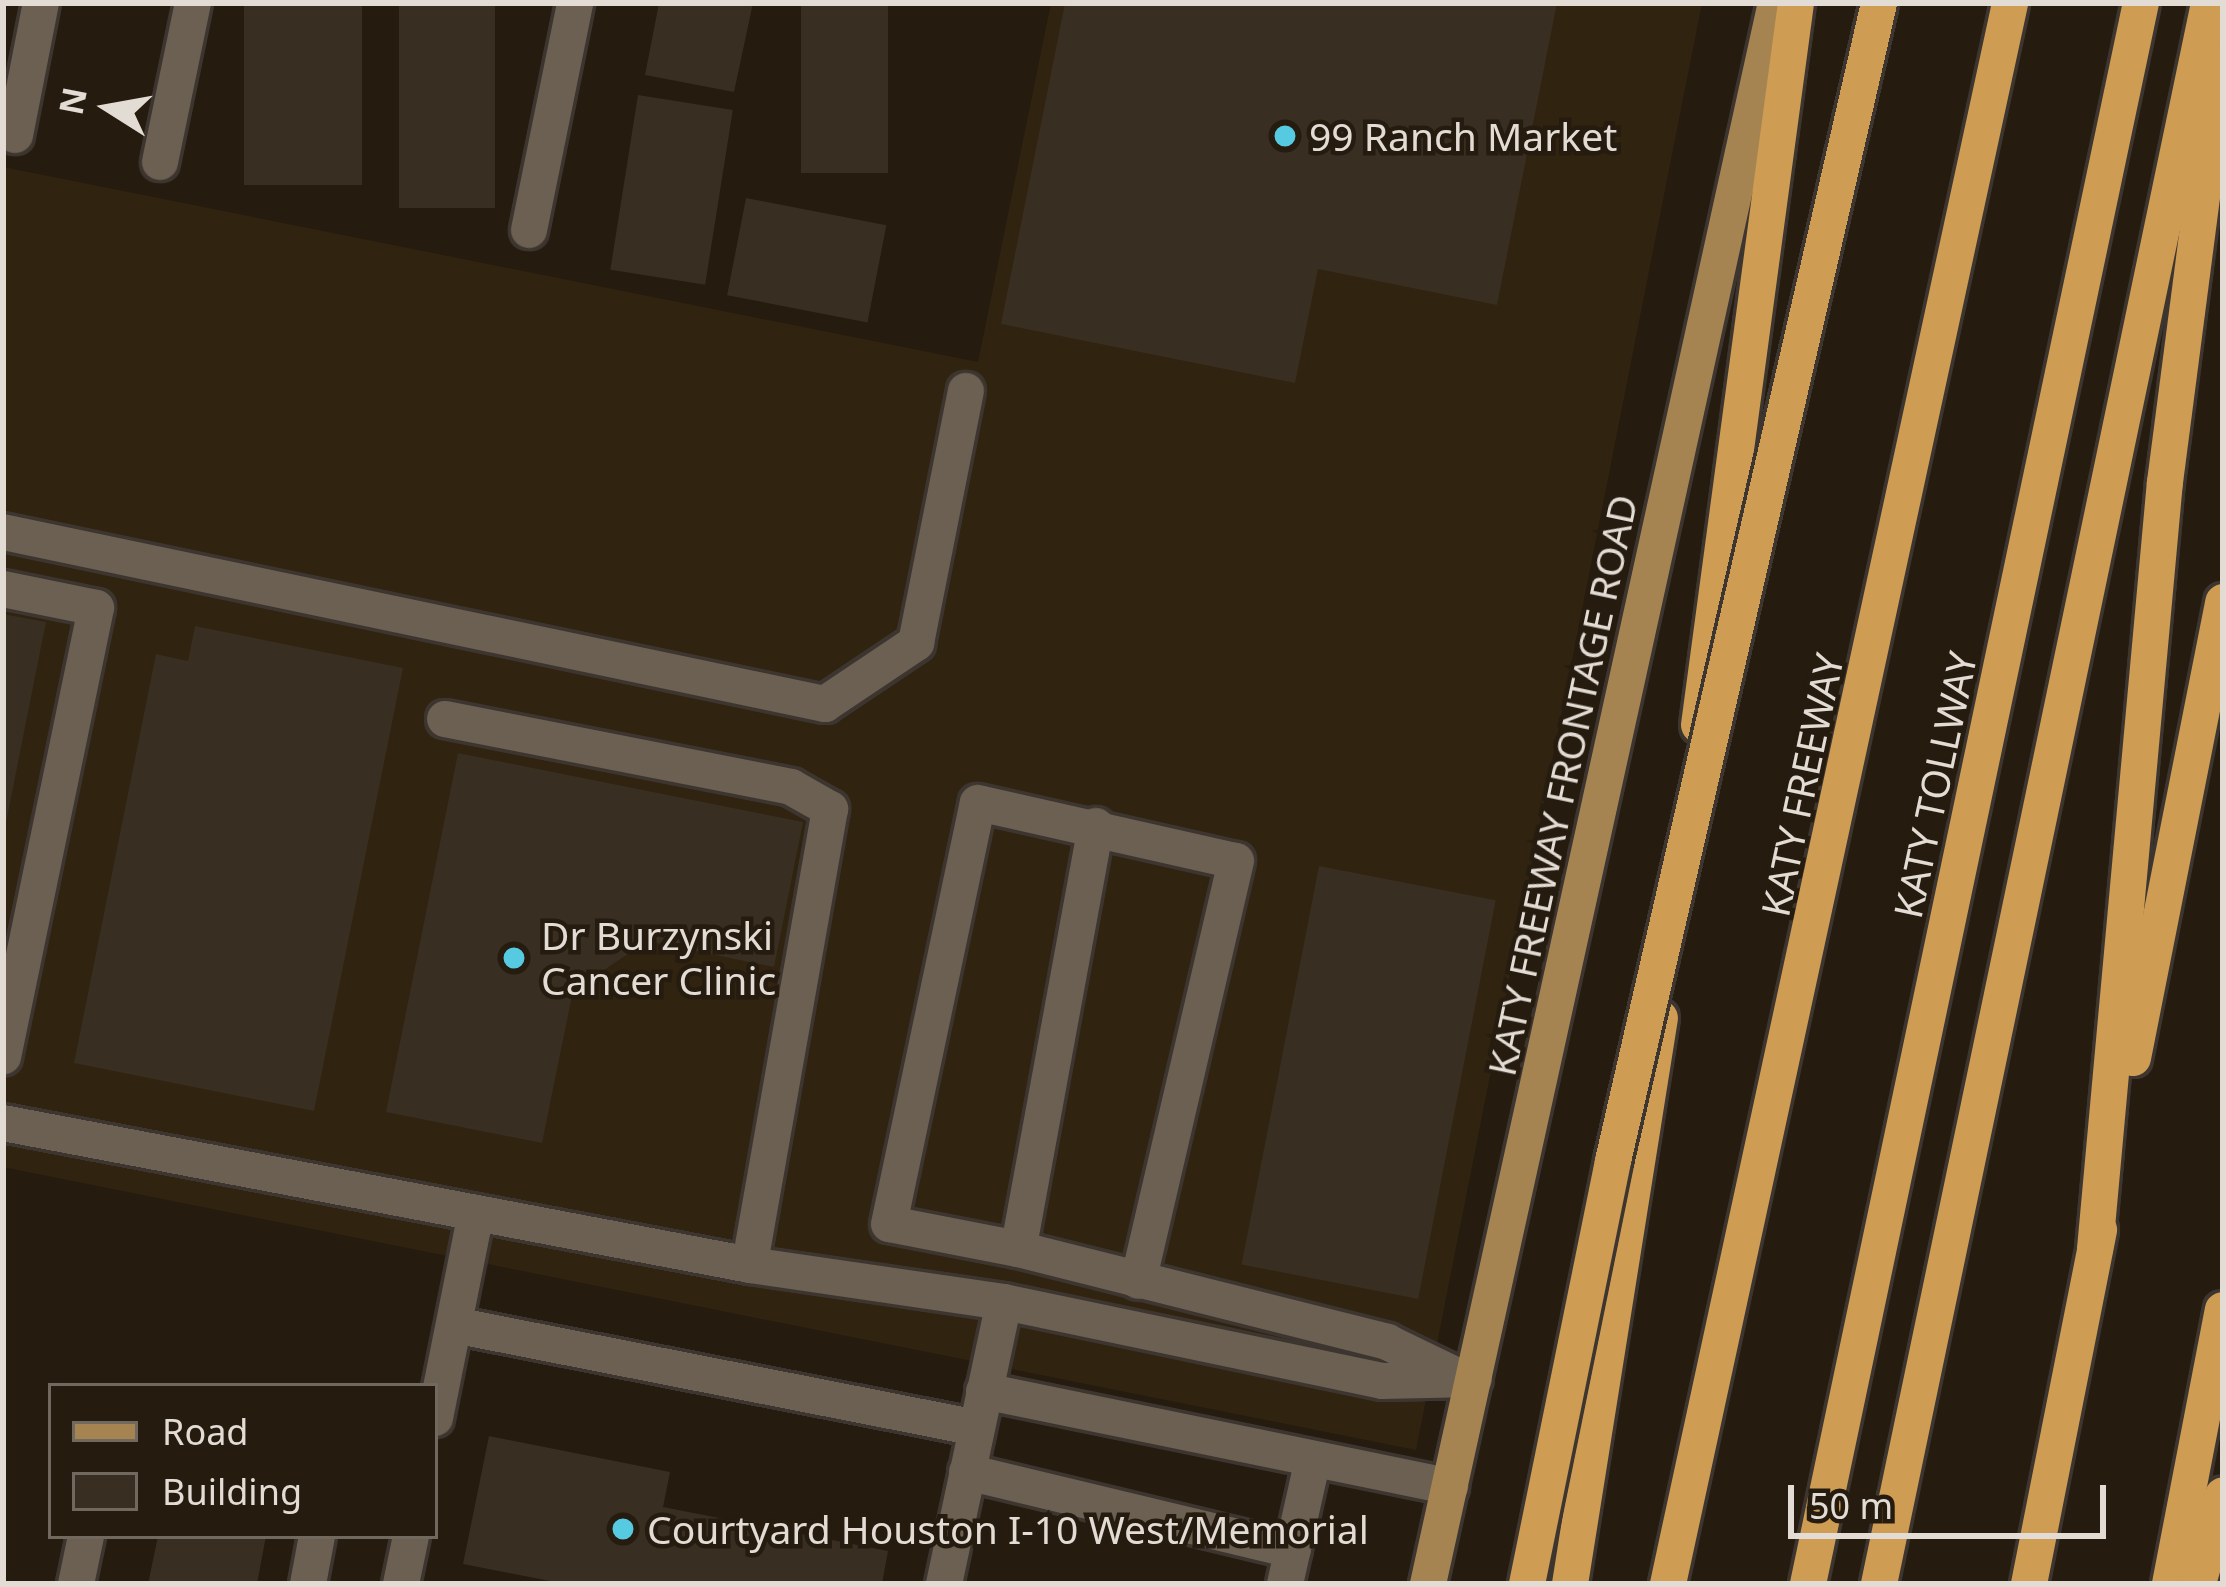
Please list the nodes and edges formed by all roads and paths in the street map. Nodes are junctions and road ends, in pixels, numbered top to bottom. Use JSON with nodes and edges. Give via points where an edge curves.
{"nodes":[{"id":1,"x":41,"y":3,"type":"edge"},
{"id":2,"x":193,"y":3,"type":"edge"},
{"id":3,"x":575,"y":3,"type":"edge"},
{"id":4,"x":1776,"y":3,"type":"edge"},
{"id":5,"x":1796,"y":3,"type":"edge"},
{"id":6,"x":1879,"y":3,"type":"edge"},
{"id":7,"x":2010,"y":3,"type":"edge"},
{"id":8,"x":2033,"y":3,"type":"edge"},
{"id":9,"x":2140,"y":3,"type":"edge"},
{"id":10,"x":2210,"y":3,"type":"edge"},
{"id":11,"x":2223,"y":40,"type":"edge"},
{"id":12,"x":15,"y":134,"type":"dead end"},
{"id":13,"x":160,"y":162,"type":"dead end"},
{"id":14,"x":530,"y":230,"type":"dead end"},
{"id":15,"x":1962,"y":232,"type":"junction"},
{"id":16,"x":966,"y":391,"type":"dead end"},
{"id":17,"x":3,"y":532,"type":"edge"},
{"id":18,"x":3,"y":589,"type":"edge"},
{"id":19,"x":2223,"y":602,"type":"edge"},
{"id":20,"x":445,"y":719,"type":"dead end"},
{"id":21,"x":1096,"y":826,"type":"junction"},
{"id":22,"x":3,"y":1056,"type":"edge"},
{"id":23,"x":3,"y":1123,"type":"edge"},
{"id":24,"x":476,"y":1214,"type":"junction"},
{"id":25,"x":2095,"y":1249,"type":"junction"},
{"id":26,"x":1018,"y":1250,"type":"junction"},
{"id":27,"x":750,"y":1265,"type":"junction"},
{"id":28,"x":1138,"y":1281,"type":"junction"},
{"id":29,"x":1004,"y":1302,"type":"junction"},
{"id":30,"x":2223,"y":1310,"type":"edge"},
{"id":31,"x":454,"y":1324,"type":"junction"},
{"id":32,"x":1465,"y":1377,"type":"junction"},
{"id":33,"x":984,"y":1391,"type":"junction"},
{"id":34,"x":438,"y":1403,"type":"edge"},
{"id":35,"x":976,"y":1428,"type":"junction"},
{"id":36,"x":1313,"y":1459,"type":"junction"},
{"id":37,"x":967,"y":1472,"type":"junction"},
{"id":38,"x":1450,"y":1487,"type":"junction"},
{"id":39,"x":2223,"y":1495,"type":"edge"},
{"id":40,"x":85,"y":1539,"type":"edge"},
{"id":41,"x":316,"y":1539,"type":"edge"},
{"id":42,"x":410,"y":1539,"type":"edge"},
{"id":43,"x":1289,"y":1567,"type":"edge"},
{"id":44,"x":76,"y":1584,"type":"edge"},
{"id":45,"x":308,"y":1584,"type":"edge"},
{"id":46,"x":401,"y":1584,"type":"edge"},
{"id":47,"x":944,"y":1584,"type":"edge"},
{"id":48,"x":1428,"y":1584,"type":"edge"},
{"id":49,"x":1527,"y":1584,"type":"edge"},
{"id":50,"x":1570,"y":1584,"type":"edge"},
{"id":51,"x":1668,"y":1584,"type":"edge"},
{"id":52,"x":1808,"y":1584,"type":"edge"},
{"id":53,"x":1879,"y":1584,"type":"edge"},
{"id":54,"x":2029,"y":1584,"type":"edge"},
{"id":55,"x":2170,"y":1584,"type":"edge"},
{"id":56,"x":2198,"y":1584,"type":"edge"}],
"edges":[{"from":1,"to":12,"type":"lane"},
{"from":2,"to":13,"type":"lane"},
{"from":3,"to":14,"type":"lane"},
{"from":4,"to":32,"type":"main road","name":"KATY FREEWAY FRONTAGE ROAD"},
{"from":5,"to":50,"type":"highway","via":[[1628,1254]]},
{"from":6,"to":49,"type":"highway","bridge":true,"via":[[1612,1161]]},
{"from":7,"to":15,"type":"highway","name":"KATY FREEWAY"},
{"from":8,"to":15,"type":"highway"},
{"from":9,"to":52,"type":"highway","name":"KATY TOLLWAY"},
{"from":10,"to":53,"type":"highway"},
{"from":11,"to":25,"type":"highway","via":[[2165,482]]},
{"from":15,"to":51,"type":"highway","name":"KATY FREEWAY"},
{"from":16,"to":17,"type":"lane","via":[[916,643],[825,704]]},
{"from":18,"to":22,"type":"lane","via":[[96,608]]},
{"from":19,"to":25,"type":"highway"},
{"from":20,"to":27,"type":"lane","via":[[790,787],[830,809]]},
{"from":21,"to":26,"type":"lane"},
{"from":21,"to":26,"type":"lane","via":[[978,802],[890,1224]]},
{"from":21,"to":28,"type":"lane","via":[[1236,861]]},
{"from":23,"to":24,"type":"lane"},
{"from":24,"to":27,"type":"lane"},
{"from":24,"to":31,"type":"lane"},
{"from":25,"to":54,"type":"highway"},
{"from":26,"to":28,"type":"lane"},
{"from":27,"to":29,"type":"lane"},
{"from":28,"to":32,"type":"lane","via":[[1387,1342]]},
{"from":29,"to":32,"type":"lane","via":[[1382,1381]]},
{"from":29,"to":33,"type":"lane"},
{"from":30,"to":55,"type":"highway"},
{"from":31,"to":34,"type":"lane"},
{"from":31,"to":35,"type":"lane"},
{"from":32,"to":38,"type":"main road","name":"KATY FREEWAY FRONTAGE ROAD"},
{"from":33,"to":35,"type":"lane"},
{"from":33,"to":36,"type":"lane"},
{"from":35,"to":37,"type":"lane"},
{"from":36,"to":38,"type":"lane"},
{"from":36,"to":43,"type":"lane"},
{"from":37,"to":43,"type":"lane"},
{"from":37,"to":47,"type":"lane"},
{"from":38,"to":48,"type":"main road","name":"KATY FREEWAY FRONTAGE ROAD"},
{"from":39,"to":56,"type":"highway"},
{"from":40,"to":44,"type":"lane"},
{"from":41,"to":45,"type":"lane"},
{"from":42,"to":46,"type":"lane"}]}
